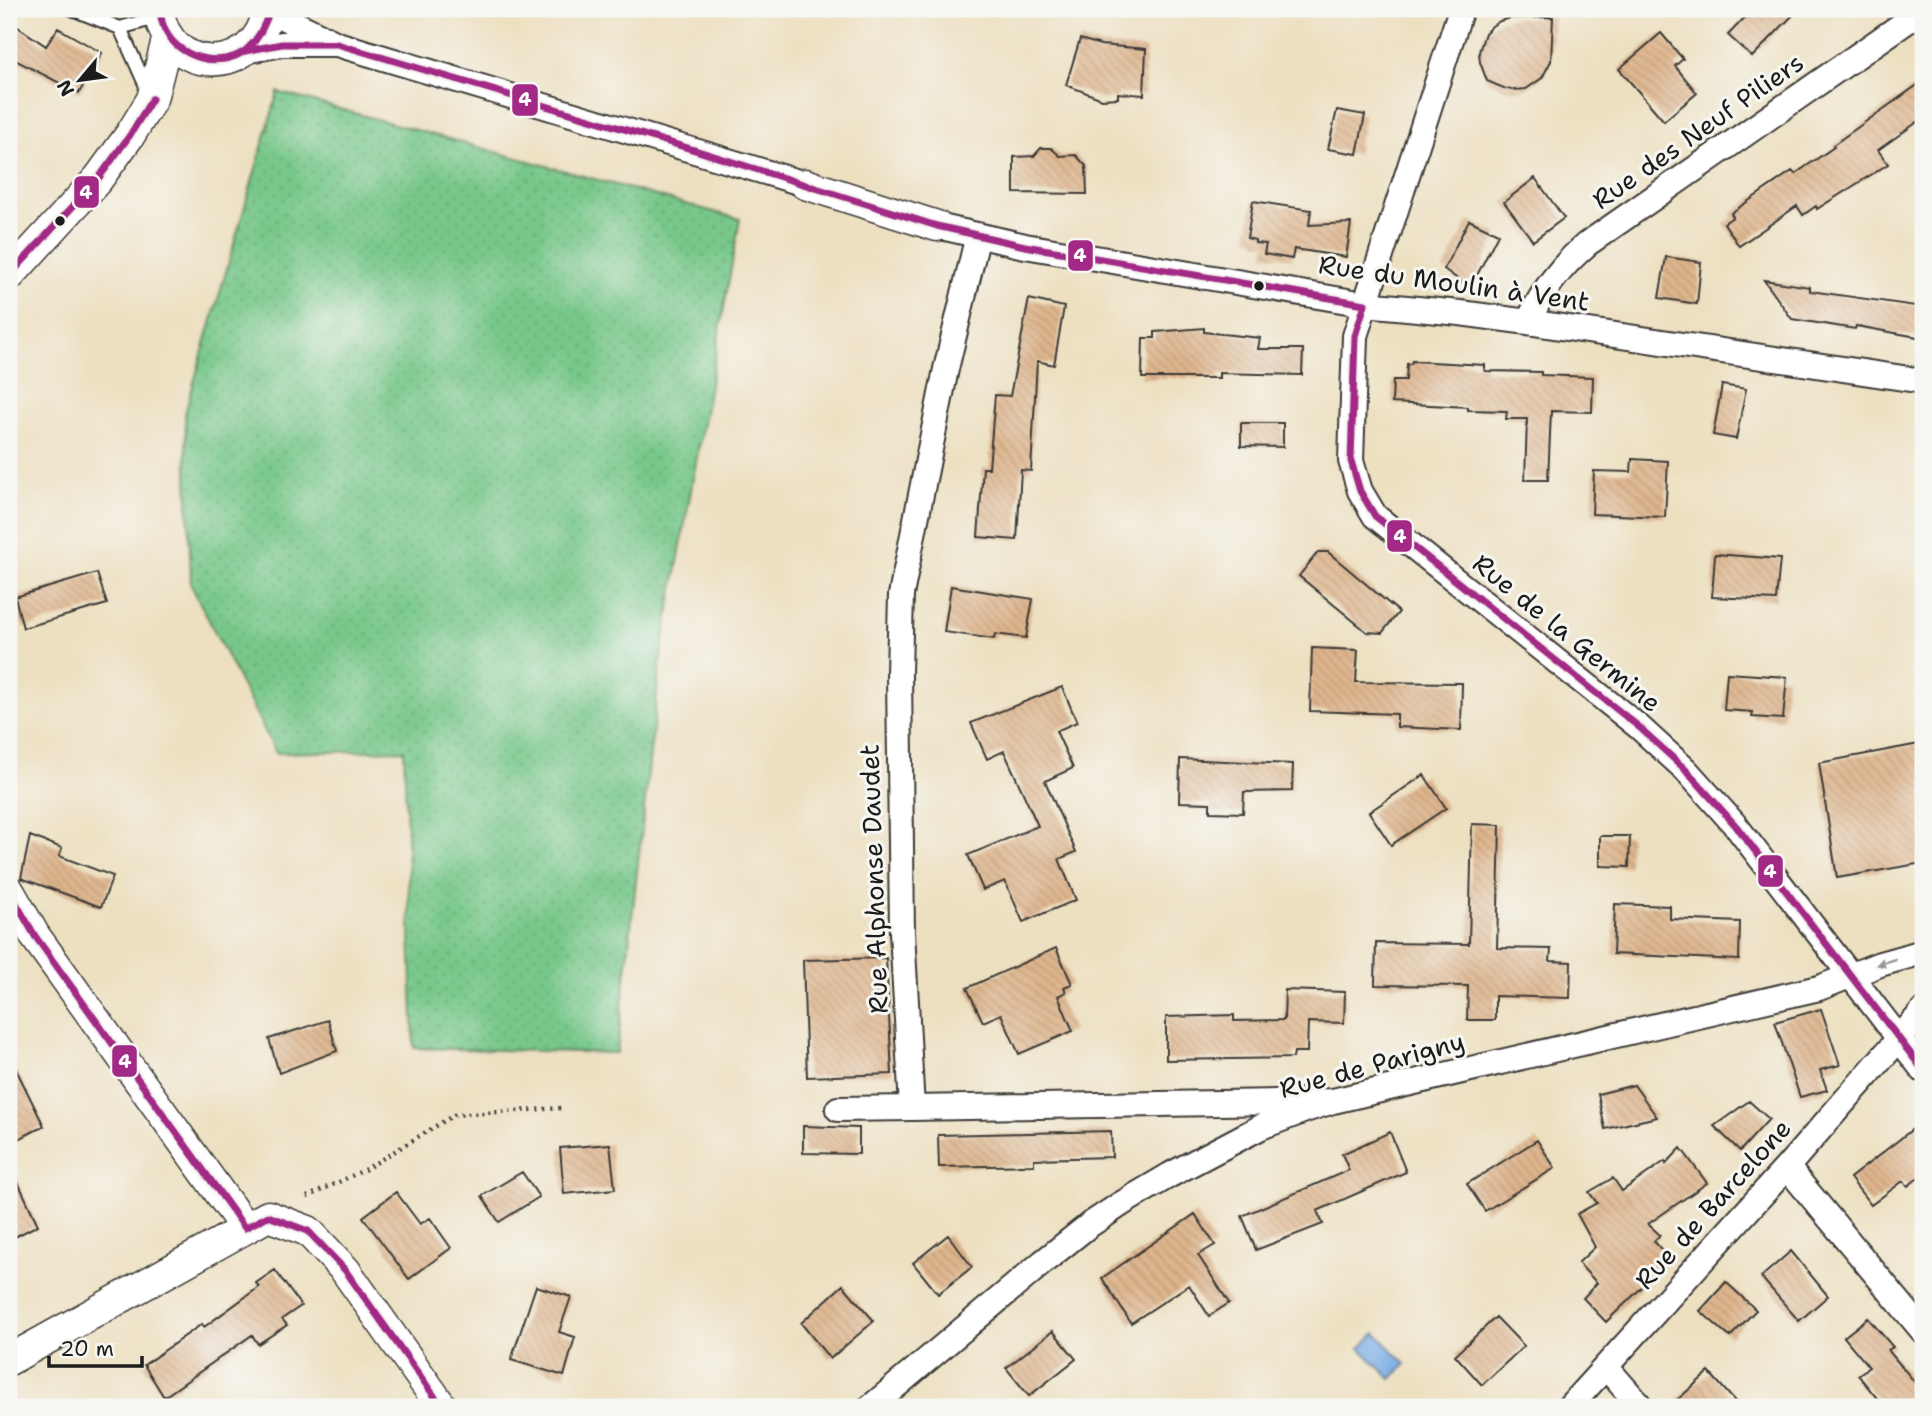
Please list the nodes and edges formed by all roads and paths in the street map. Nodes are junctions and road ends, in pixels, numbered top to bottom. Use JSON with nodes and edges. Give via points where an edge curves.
{"nodes":[{"id":1,"x":72,"y":9,"type":"edge"},
{"id":2,"x":268,"y":9,"type":"edge"},
{"id":3,"x":1461,"y":9,"type":"edge"},
{"id":4,"x":1923,"y":10,"type":"edge"},
{"id":5,"x":162,"y":21,"type":"edge"},
{"id":6,"x":120,"y":28,"type":"junction"},
{"id":7,"x":337,"y":44,"type":"junction"},
{"id":8,"x":245,"y":51,"type":"junction"},
{"id":9,"x":204,"y":60,"type":"junction"},
{"id":10,"x":152,"y":99,"type":"junction"},
{"id":11,"x":805,"y":184,"type":"joint"},
{"id":12,"x":937,"y":226,"type":"joint"},
{"id":13,"x":978,"y":235,"type":"junction"},
{"id":14,"x":9,"y":276,"type":"edge"},
{"id":15,"x":1365,"y":304,"type":"junction"},
{"id":16,"x":1528,"y":322,"type":"junction"},
{"id":17,"x":1923,"y":381,"type":"edge"},
{"id":18,"x":9,"y":891,"type":"edge"},
{"id":19,"x":1923,"y":952,"type":"edge"},
{"id":20,"x":1850,"y":975,"type":"junction"},
{"id":21,"x":1923,"y":1011,"type":"edge"},
{"id":22,"x":1899,"y":1039,"type":"junction"},
{"id":23,"x":1923,"y":1070,"type":"edge"},
{"id":24,"x":1333,"y":1101,"type":"junction"},
{"id":25,"x":561,"y":1108,"type":"dead end"},
{"id":26,"x":912,"y":1108,"type":"junction"},
{"id":27,"x":838,"y":1109,"type":"dead end"},
{"id":28,"x":1787,"y":1167,"type":"junction"},
{"id":29,"x":257,"y":1222,"type":"junction"},
{"id":30,"x":1923,"y":1331,"type":"edge"},
{"id":31,"x":9,"y":1360,"type":"edge"},
{"id":32,"x":1606,"y":1367,"type":"junction"},
{"id":33,"x":442,"y":1407,"type":"edge"},
{"id":34,"x":871,"y":1407,"type":"edge"},
{"id":35,"x":1569,"y":1407,"type":"edge"},
{"id":36,"x":1640,"y":1407,"type":"edge"}],
"edges":[{"from":1,"to":6,"type":"lane"},
{"from":2,"to":7,"type":"street"},
{"from":2,"to":8,"type":"street","via":[[265,26]]},
{"from":3,"to":15,"type":"street","name":"Rue de la Germine"},
{"from":4,"to":16,"type":"street","name":"Rue des Neuf Piliers","via":[[1587,244],[1539,297]]},
{"from":5,"to":6,"type":"lane"},
{"from":5,"to":9,"type":"street","via":[[177,48]]},
{"from":5,"to":10,"type":"street"},
{"from":6,"to":10,"type":"lane"},
{"from":7,"to":8,"type":"street","via":[[282,44]]},
{"from":7,"to":11,"type":"street"},
{"from":8,"to":9,"type":"street","via":[[232,58]]},
{"from":9,"to":10,"type":"street"},
{"from":10,"to":14,"type":"street","via":[[97,179]]},
{"from":11,"to":12,"type":"street"},
{"from":12,"to":13,"type":"street","name":"Rue du Moulin à Vent"},
{"from":13,"to":15,"type":"street","name":"Rue du Moulin à Vent"},
{"from":13,"to":26,"type":"street","name":"Rue Alphonse Daudet","via":[[901,595],[902,918]]},
{"from":15,"to":16,"type":"street","name":"Rue du Moulin à Vent"},
{"from":15,"to":20,"type":"street","name":"Rue de la Germine","via":[[1355,335],[1351,461],[1360,491],[1375,516],[1639,727],[1686,770],[1736,826]]},
{"from":16,"to":17,"type":"street","name":"Rue du Moulin à Vent"},
{"from":18,"to":29,"type":"street","via":[[43,947]]},
{"from":19,"to":20,"type":"street","name":"Rue de Parigny","one_way":true},
{"from":20,"to":22,"type":"street","name":"Rue de la Germine"},
{"from":20,"to":24,"type":"street","name":"Rue de Parigny","via":[[1819,988]]},
{"from":21,"to":22,"type":"street"},
{"from":22,"to":23,"type":"street","name":"Rue de la Germine"},
{"from":22,"to":28,"type":"street","name":"Rue de Barcelone"},
{"from":24,"to":26,"type":"street"},
{"from":24,"to":34,"type":"street","name":"Rue de Parigny","via":[[1261,1128],[1121,1204],[1043,1262]]},
{"from":25,"to":29,"type":"path","via":[[454,1115],[364,1170]]},
{"from":26,"to":27,"type":"street"},
{"from":28,"to":30,"type":"street"},
{"from":28,"to":32,"type":"street","name":"Rue de Barcelone"},
{"from":29,"to":31,"type":"street"},
{"from":29,"to":33,"type":"street","via":[[308,1231],[345,1270]]},
{"from":32,"to":35,"type":"street","name":"Rue de Barcelone"},
{"from":32,"to":36,"type":"street"}]}
